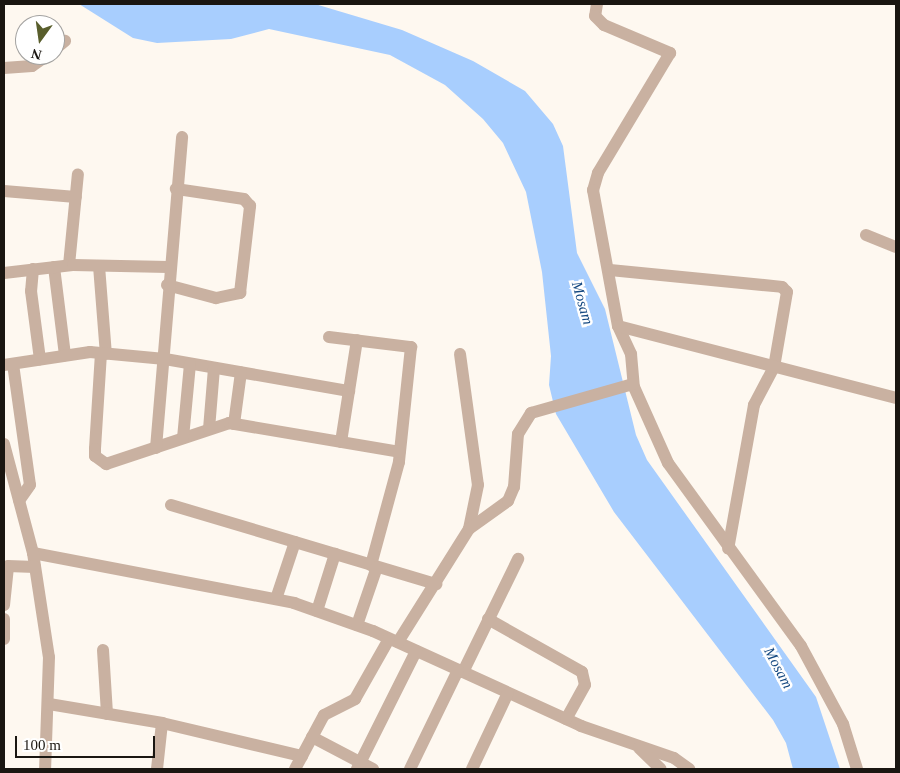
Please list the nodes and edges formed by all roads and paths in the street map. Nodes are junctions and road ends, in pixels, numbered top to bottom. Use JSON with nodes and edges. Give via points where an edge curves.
{"nodes":[{"id":1,"x":597,"y":4,"type":"edge"},
{"id":2,"x":33,"y":65,"type":"edge"},
{"id":3,"x":4,"y":68,"type":"edge"},
{"id":4,"x":182,"y":137,"type":"dead end"},
{"id":5,"x":78,"y":174,"type":"dead end"},
{"id":6,"x":176,"y":190,"type":"junction"},
{"id":7,"x":4,"y":191,"type":"edge"},
{"id":8,"x":76,"y":197,"type":"junction"},
{"id":9,"x":866,"y":235,"type":"dead end"},
{"id":10,"x":896,"y":247,"type":"edge"},
{"id":11,"x":69,"y":265,"type":"junction"},
{"id":12,"x":99,"y":266,"type":"junction"},
{"id":13,"x":54,"y":267,"type":"junction"},
{"id":14,"x":168,"y":267,"type":"junction"},
{"id":15,"x":33,"y":269,"type":"junction"},
{"id":16,"x":610,"y":270,"type":"junction"},
{"id":17,"x":4,"y":273,"type":"edge"},
{"id":18,"x":167,"y":286,"type":"junction"},
{"id":19,"x":618,"y":326,"type":"junction"},
{"id":20,"x":329,"y":337,"type":"dead end"},
{"id":21,"x":357,"y":340,"type":"junction"},
{"id":22,"x":104,"y":354,"type":"junction"},
{"id":23,"x":460,"y":354,"type":"dead end"},
{"id":24,"x":65,"y":355,"type":"junction"},
{"id":25,"x":40,"y":359,"type":"junction"},
{"id":26,"x":165,"y":359,"type":"junction"},
{"id":27,"x":8,"y":364,"type":"edge"},
{"id":28,"x":190,"y":364,"type":"junction"},
{"id":29,"x":774,"y":367,"type":"junction"},
{"id":30,"x":214,"y":368,"type":"junction"},
{"id":31,"x":241,"y":372,"type":"junction"},
{"id":32,"x":630,"y":385,"type":"junction"},
{"id":33,"x":349,"y":390,"type":"junction"},
{"id":34,"x":896,"y":398,"type":"edge"},
{"id":35,"x":234,"y":424,"type":"junction"},
{"id":36,"x":209,"y":429,"type":"junction"},
{"id":37,"x":183,"y":438,"type":"junction"},
{"id":38,"x":342,"y":442,"type":"junction"},
{"id":39,"x":4,"y":444,"type":"edge"},
{"id":40,"x":156,"y":448,"type":"junction"},
{"id":41,"x":400,"y":452,"type":"junction"},
{"id":42,"x":9,"y":477,"type":"edge"},
{"id":43,"x":19,"y":501,"type":"junction"},
{"id":44,"x":171,"y":505,"type":"dead end"},
{"id":45,"x":469,"y":529,"type":"junction"},
{"id":46,"x":295,"y":542,"type":"junction"},
{"id":47,"x":728,"y":548,"type":"junction"},
{"id":48,"x":33,"y":553,"type":"junction"},
{"id":49,"x":335,"y":554,"type":"junction"},
{"id":50,"x":518,"y":558,"type":"dead end"},
{"id":51,"x":374,"y":566,"type":"junction"},
{"id":52,"x":35,"y":567,"type":"junction"},
{"id":53,"x":436,"y":584,"type":"junction"},
{"id":54,"x":276,"y":599,"type":"junction"},
{"id":55,"x":4,"y":605,"type":"edge"},
{"id":56,"x":317,"y":611,"type":"junction"},
{"id":57,"x":4,"y":619,"type":"edge"},
{"id":58,"x":488,"y":620,"type":"junction"},
{"id":59,"x":357,"y":625,"type":"junction"},
{"id":60,"x":4,"y":639,"type":"edge"},
{"id":61,"x":394,"y":640,"type":"junction"},
{"id":62,"x":103,"y":650,"type":"dead end"},
{"id":63,"x":416,"y":650,"type":"junction"},
{"id":64,"x":460,"y":671,"type":"junction"},
{"id":65,"x":508,"y":693,"type":"junction"},
{"id":66,"x":49,"y":704,"type":"junction"},
{"id":67,"x":107,"y":714,"type":"junction"},
{"id":68,"x":566,"y":720,"type":"junction"},
{"id":69,"x":162,"y":723,"type":"junction"},
{"id":70,"x":312,"y":737,"type":"junction"},
{"id":71,"x":636,"y":745,"type":"junction"},
{"id":72,"x":302,"y":756,"type":"junction"},
{"id":73,"x":675,"y":764,"type":"edge"},
{"id":74,"x":359,"y":766,"type":"edge"},
{"id":75,"x":45,"y":769,"type":"edge"},
{"id":76,"x":157,"y":769,"type":"edge"},
{"id":77,"x":295,"y":769,"type":"edge"},
{"id":78,"x":373,"y":769,"type":"edge"},
{"id":79,"x":410,"y":769,"type":"edge"},
{"id":80,"x":472,"y":769,"type":"edge"},
{"id":81,"x":661,"y":769,"type":"edge"},
{"id":82,"x":689,"y":769,"type":"edge"},
{"id":83,"x":857,"y":769,"type":"edge"}],
"edges":[{"from":1,"to":16,"type":"street","via":[[595,16],[604,25],[670,52],[593,184]]},
{"from":2,"to":3,"type":"street"},
{"from":4,"to":6,"type":"street"},
{"from":5,"to":8,"type":"street"},
{"from":6,"to":14,"type":"street"},
{"from":6,"to":18,"type":"street","via":[[247,200],[247,245],[243,284],[236,296],[216,298]]},
{"from":7,"to":8,"type":"street"},
{"from":8,"to":11,"type":"street"},
{"from":9,"to":10,"type":"street"},
{"from":11,"to":12,"type":"street"},
{"from":11,"to":13,"type":"street"},
{"from":12,"to":14,"type":"street"},
{"from":12,"to":22,"type":"street"},
{"from":13,"to":15,"type":"street"},
{"from":13,"to":24,"type":"street"},
{"from":14,"to":18,"type":"street"},
{"from":15,"to":17,"type":"street"},
{"from":15,"to":25,"type":"street","via":[[31,291]]},
{"from":16,"to":19,"type":"street"},
{"from":16,"to":29,"type":"street","via":[[782,287],[788,296]]},
{"from":18,"to":26,"type":"street"},
{"from":19,"to":29,"type":"street"},
{"from":19,"to":32,"type":"street","via":[[631,354]]},
{"from":20,"to":21,"type":"street"},
{"from":21,"to":33,"type":"street"},
{"from":21,"to":41,"type":"street","via":[[410,346]]},
{"from":22,"to":24,"type":"street"},
{"from":22,"to":26,"type":"street"},
{"from":22,"to":40,"type":"street","via":[[95,456],[113,463]]},
{"from":23,"to":45,"type":"street","via":[[478,485]]},
{"from":24,"to":25,"type":"street"},
{"from":25,"to":27,"type":"street"},
{"from":26,"to":28,"type":"street"},
{"from":26,"to":40,"type":"street"},
{"from":27,"to":43,"type":"street","via":[[30,485]]},
{"from":28,"to":30,"type":"street"},
{"from":28,"to":37,"type":"street"},
{"from":29,"to":34,"type":"street"},
{"from":29,"to":47,"type":"street","via":[[756,398]]},
{"from":30,"to":31,"type":"street"},
{"from":30,"to":36,"type":"street"},
{"from":31,"to":33,"type":"street"},
{"from":31,"to":35,"type":"street"},
{"from":32,"to":45,"type":"street","via":[[536,410],[518,434],[514,487],[508,501]]},
{"from":32,"to":47,"type":"street","via":[[668,463]]},
{"from":33,"to":38,"type":"street"},
{"from":35,"to":36,"type":"street"},
{"from":35,"to":38,"type":"street"},
{"from":36,"to":37,"type":"street"},
{"from":37,"to":40,"type":"street"},
{"from":38,"to":41,"type":"street"},
{"from":39,"to":42,"type":"street"},
{"from":41,"to":51,"type":"street"},
{"from":42,"to":43,"type":"street"},
{"from":43,"to":48,"type":"street"},
{"from":44,"to":46,"type":"street"},
{"from":45,"to":53,"type":"street"},
{"from":46,"to":49,"type":"street"},
{"from":46,"to":54,"type":"street"},
{"from":47,"to":83,"type":"street","via":[[802,646],[843,724]]},
{"from":48,"to":52,"type":"street"},
{"from":48,"to":54,"type":"street"},
{"from":49,"to":51,"type":"street"},
{"from":49,"to":56,"type":"street"},
{"from":50,"to":58,"type":"street"},
{"from":51,"to":53,"type":"street"},
{"from":51,"to":59,"type":"street"},
{"from":52,"to":55,"type":"street","via":[[8,566]]},
{"from":52,"to":66,"type":"street","via":[[49,658]]},
{"from":53,"to":61,"type":"street"},
{"from":54,"to":56,"type":"street"},
{"from":56,"to":59,"type":"street"},
{"from":57,"to":60,"type":"street"},
{"from":58,"to":64,"type":"street"},
{"from":58,"to":68,"type":"street","via":[[582,672],[585,686]]},
{"from":59,"to":61,"type":"street"},
{"from":61,"to":63,"type":"street"},
{"from":61,"to":70,"type":"street","via":[[355,699],[324,715]]},
{"from":62,"to":67,"type":"street"},
{"from":63,"to":64,"type":"street"},
{"from":63,"to":74,"type":"street"},
{"from":64,"to":65,"type":"street"},
{"from":64,"to":79,"type":"street"},
{"from":65,"to":68,"type":"street"},
{"from":65,"to":80,"type":"street"},
{"from":66,"to":67,"type":"street"},
{"from":66,"to":75,"type":"street"},
{"from":67,"to":69,"type":"street"},
{"from":68,"to":71,"type":"street"},
{"from":69,"to":72,"type":"street"},
{"from":69,"to":76,"type":"street"},
{"from":70,"to":72,"type":"street"},
{"from":70,"to":74,"type":"street"},
{"from":71,"to":73,"type":"street"},
{"from":71,"to":81,"type":"street"},
{"from":72,"to":77,"type":"street"},
{"from":73,"to":82,"type":"street"},
{"from":74,"to":78,"type":"street"}]}
